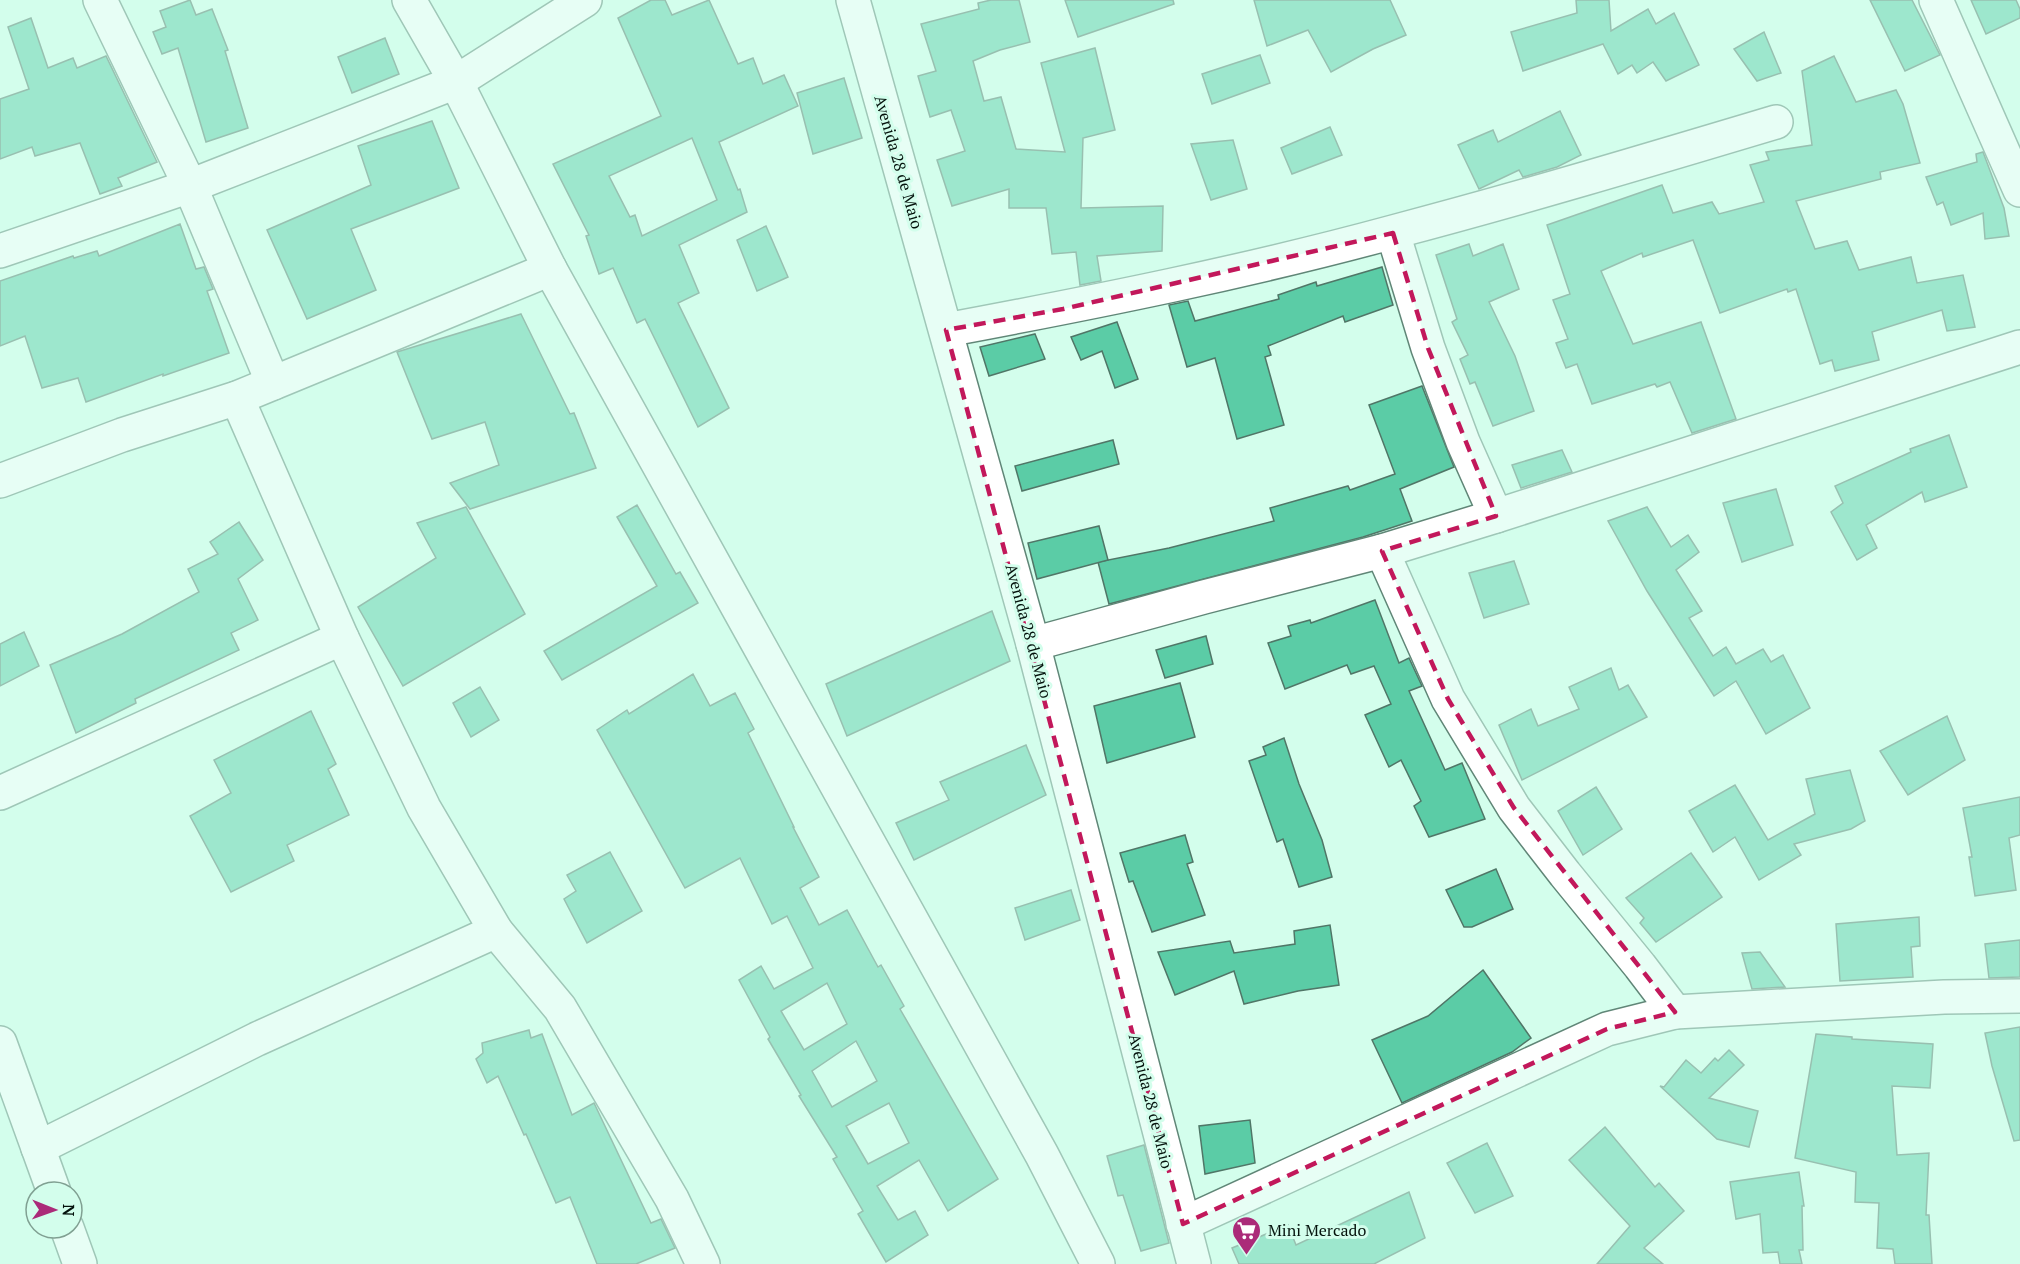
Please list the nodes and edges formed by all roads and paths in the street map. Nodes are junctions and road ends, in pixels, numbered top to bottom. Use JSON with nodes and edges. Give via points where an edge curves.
{"nodes":[{"id":1,"x":100,"y":0,"type":"edge"},
{"id":2,"x":410,"y":0,"type":"edge"},
{"id":3,"x":585,"y":0,"type":"edge"},
{"id":4,"x":853,"y":0,"type":"edge"},
{"id":5,"x":1936,"y":0,"type":"edge"},
{"id":6,"x":456,"y":82,"type":"junction"},
{"id":7,"x":1776,"y":122,"type":"dead end"},
{"id":8,"x":190,"y":186,"type":"junction"},
{"id":9,"x":2020,"y":190,"type":"edge"},
{"id":10,"x":1392,"y":233,"type":"junction"},
{"id":11,"x":0,"y":251,"type":"edge"},
{"id":12,"x":550,"y":269,"type":"junction"},
{"id":13,"x":946,"y":330,"type":"junction"},
{"id":14,"x":2020,"y":347,"type":"edge"},
{"id":15,"x":273,"y":383,"type":"junction"},
{"id":16,"x":237,"y":398,"type":"junction"},
{"id":17,"x":0,"y":481,"type":"edge"},
{"id":18,"x":1496,"y":516,"type":"junction"},
{"id":19,"x":1382,"y":551,"type":"junction"},
{"id":20,"x":342,"y":638,"type":"junction"},
{"id":21,"x":1033,"y":644,"type":"junction"},
{"id":22,"x":0,"y":793,"type":"edge"},
{"id":23,"x":496,"y":931,"type":"junction"},
{"id":24,"x":2020,"y":996,"type":"edge"},
{"id":25,"x":1675,"y":1012,"type":"junction"},
{"id":26,"x":0,"y":1043,"type":"edge"},
{"id":27,"x":38,"y":1148,"type":"junction"},
{"id":28,"x":50,"y":1180,"type":"edge"},
{"id":29,"x":1183,"y":1224,"type":"junction"},
{"id":30,"x":71,"y":1240,"type":"edge"},
{"id":31,"x":80,"y":1264,"type":"edge"},
{"id":32,"x":703,"y":1264,"type":"edge"},
{"id":33,"x":1098,"y":1264,"type":"edge"},
{"id":34,"x":1194,"y":1264,"type":"edge"}],
"edges":[{"from":1,"to":8,"type":"street"},
{"from":2,"to":6,"type":"street"},
{"from":3,"to":6,"type":"street"},
{"from":4,"to":13,"type":"street","name":"Avenida 28 de Maio"},
{"from":5,"to":9,"type":"street"},
{"from":6,"to":8,"type":"street"},
{"from":6,"to":12,"type":"street"},
{"from":7,"to":10,"type":"street"},
{"from":8,"to":11,"type":"street"},
{"from":8,"to":15,"type":"street"},
{"from":10,"to":13,"type":"street","via":[[1063,309]]},
{"from":10,"to":18,"type":"street","via":[[1428,348]]},
{"from":12,"to":15,"type":"street"},
{"from":12,"to":33,"type":"street","via":[[1036,1144]]},
{"from":13,"to":21,"type":"street","name":"Avenida 28 de Maio"},
{"from":14,"to":18,"type":"street"},
{"from":15,"to":16,"type":"street"},
{"from":16,"to":17,"type":"street","via":[[122,435]]},
{"from":16,"to":20,"type":"street"},
{"from":18,"to":19,"type":"street"},
{"from":19,"to":21,"type":"street"},
{"from":19,"to":25,"type":"street","via":[[1448,699],[1514,808]]},
{"from":20,"to":22,"type":"street"},
{"from":20,"to":23,"type":"street","via":[[424,808]]},
{"from":21,"to":29,"type":"street","name":"Avenida 28 de Maio"},
{"from":23,"to":27,"type":"street","via":[[257,1039]]},
{"from":23,"to":32,"type":"street","via":[[560,1008],[672,1199]]},
{"from":24,"to":25,"type":"street"},
{"from":25,"to":29,"type":"street","via":[[1607,1029]]},
{"from":26,"to":27,"type":"street"},
{"from":27,"to":28,"type":"street"},
{"from":29,"to":34,"type":"street","name":"Avenida 28 de Maio"},
{"from":30,"to":31,"type":"street"}]}
